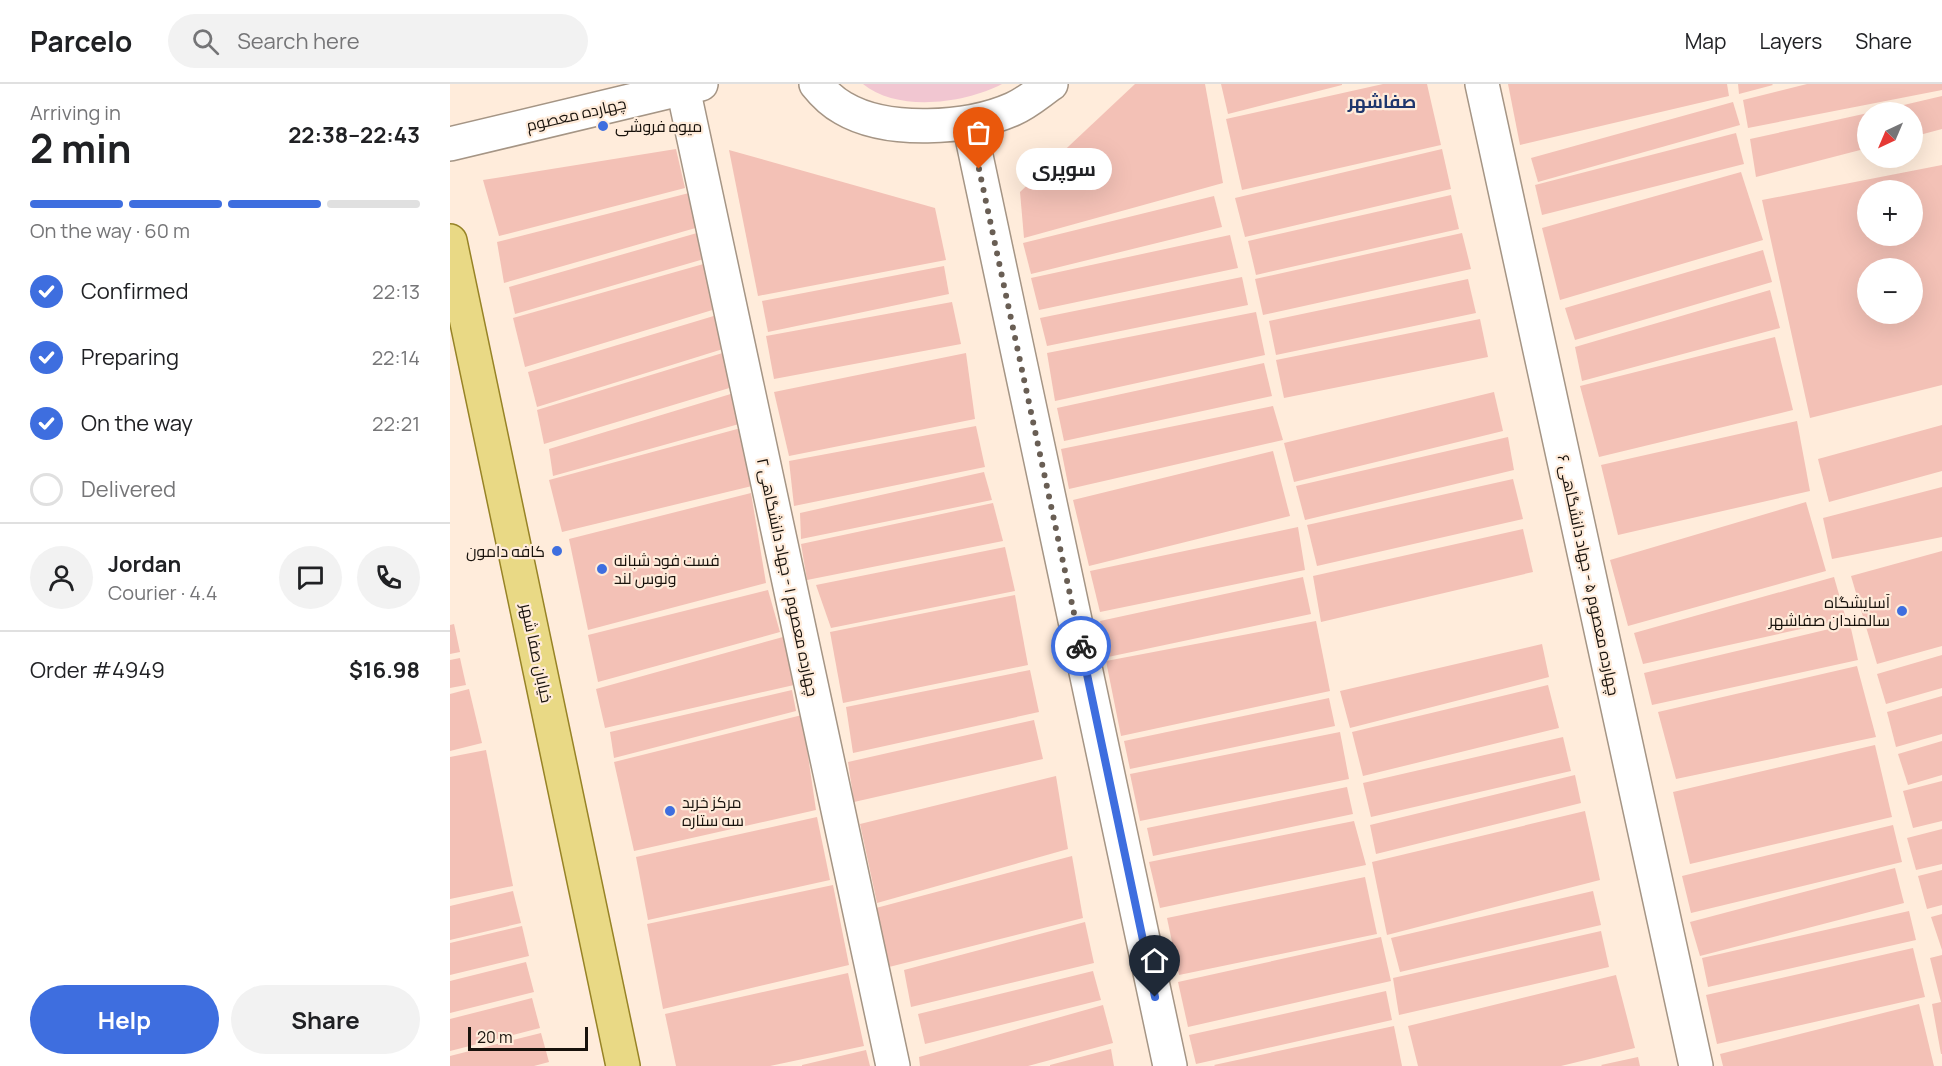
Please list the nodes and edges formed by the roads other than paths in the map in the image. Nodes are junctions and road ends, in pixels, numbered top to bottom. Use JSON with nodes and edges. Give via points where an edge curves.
{"nodes":[{"id":1,"x":816,"y":84,"type":"edge"},
{"id":2,"x":1051,"y":84,"type":"edge"},
{"id":3,"x":1482,"y":84,"type":"edge"},
{"id":4,"x":692,"y":86,"type":"edge"},
{"id":5,"x":969,"y":123,"type":"junction"},
{"id":6,"x":450,"y":144,"type":"edge"},
{"id":7,"x":450,"y":241,"type":"edge"},
{"id":8,"x":623,"y":1066,"type":"edge"},
{"id":9,"x":893,"y":1066,"type":"edge"},
{"id":10,"x":1170,"y":1066,"type":"edge"},
{"id":11,"x":1696,"y":1066,"type":"edge"}],
"edges":[{"from":1,"to":5,"type":"street","via":[[844,109],[870,119],[905,125]]},
{"from":2,"to":5,"type":"street","via":[[1027,102]]},
{"from":3,"to":11,"type":"street","name":"چهارده معصوم ۵ - جهاد دانشگاهی ۶"},
{"from":4,"to":6,"type":"street","name":"چهارده معصوم"},
{"from":4,"to":9,"type":"street","name":"چهارده معصوم ۱ - جهاد دانشگاهی ۲"},
{"from":5,"to":10,"type":"street"},
{"from":7,"to":8,"type":"main road","name":"خیابان صفا شهر"}]}
